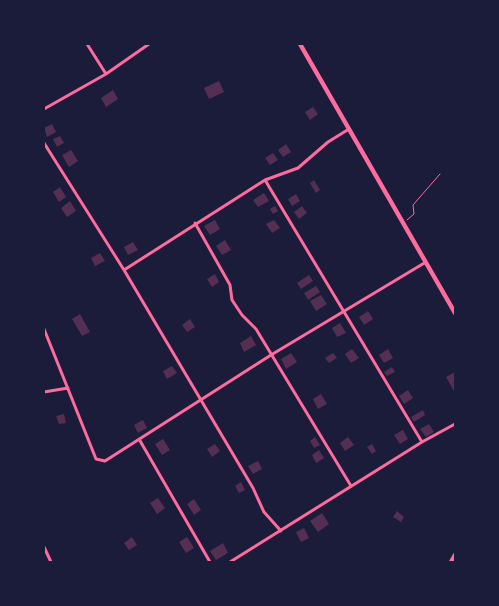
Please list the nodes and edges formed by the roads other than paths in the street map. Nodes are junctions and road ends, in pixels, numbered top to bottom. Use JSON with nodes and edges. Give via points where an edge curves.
{"nodes":[{"id":1,"x":86,"y":44,"type":"edge"},
{"id":2,"x":149,"y":44,"type":"edge"},
{"id":3,"x":300,"y":44,"type":"edge"},
{"id":4,"x":106,"y":74,"type":"junction"},
{"id":5,"x":44,"y":109,"type":"edge"},
{"id":6,"x":350,"y":129,"type":"junction"},
{"id":7,"x":44,"y":143,"type":"edge"},
{"id":8,"x":265,"y":180,"type":"junction"},
{"id":9,"x":196,"y":223,"type":"junction"},
{"id":10,"x":426,"y":262,"type":"junction"},
{"id":11,"x":124,"y":270,"type":"junction"},
{"id":12,"x":344,"y":310,"type":"junction"},
{"id":13,"x":455,"y":313,"type":"edge"},
{"id":14,"x":44,"y":329,"type":"edge"},
{"id":15,"x":271,"y":355,"type":"junction"},
{"id":16,"x":68,"y":388,"type":"junction"},
{"id":17,"x":44,"y":392,"type":"edge"},
{"id":18,"x":202,"y":400,"type":"junction"},
{"id":19,"x":455,"y":424,"type":"edge"},
{"id":20,"x":139,"y":439,"type":"junction"},
{"id":21,"x":422,"y":442,"type":"junction"},
{"id":22,"x":351,"y":486,"type":"junction"},
{"id":23,"x":281,"y":531,"type":"junction"},
{"id":24,"x":44,"y":547,"type":"edge"},
{"id":25,"x":455,"y":555,"type":"edge"},
{"id":26,"x":455,"y":559,"type":"edge"},
{"id":27,"x":51,"y":562,"type":"edge"},
{"id":28,"x":210,"y":562,"type":"edge"},
{"id":29,"x":230,"y":562,"type":"edge"},
{"id":30,"x":451,"y":562,"type":"edge"}],
"edges":[{"from":1,"to":4,"type":"street"},
{"from":2,"to":4,"type":"street"},
{"from":3,"to":6,"type":"main road"},
{"from":4,"to":5,"type":"street"},
{"from":6,"to":8,"type":"street","via":[[328,142],[298,168]]},
{"from":6,"to":10,"type":"main road"},
{"from":7,"to":11,"type":"street"},
{"from":8,"to":9,"type":"street"},
{"from":8,"to":12,"type":"street"},
{"from":9,"to":11,"type":"street"},
{"from":9,"to":15,"type":"street","via":[[230,285],[232,300],[256,329]]},
{"from":10,"to":12,"type":"street"},
{"from":10,"to":13,"type":"main road"},
{"from":11,"to":18,"type":"street"},
{"from":12,"to":15,"type":"street"},
{"from":12,"to":21,"type":"street"},
{"from":14,"to":16,"type":"street"},
{"from":15,"to":18,"type":"street"},
{"from":15,"to":22,"type":"street"},
{"from":16,"to":17,"type":"street"},
{"from":16,"to":20,"type":"street","via":[[96,459],[105,461]]},
{"from":18,"to":20,"type":"street"},
{"from":18,"to":23,"type":"street","via":[[264,512]]},
{"from":19,"to":21,"type":"street"},
{"from":20,"to":28,"type":"street"},
{"from":21,"to":22,"type":"street"},
{"from":22,"to":23,"type":"street"},
{"from":23,"to":29,"type":"street"},
{"from":24,"to":27,"type":"street"},
{"from":25,"to":30,"type":"main road"},
{"from":26,"to":30,"type":"main road"}]}
